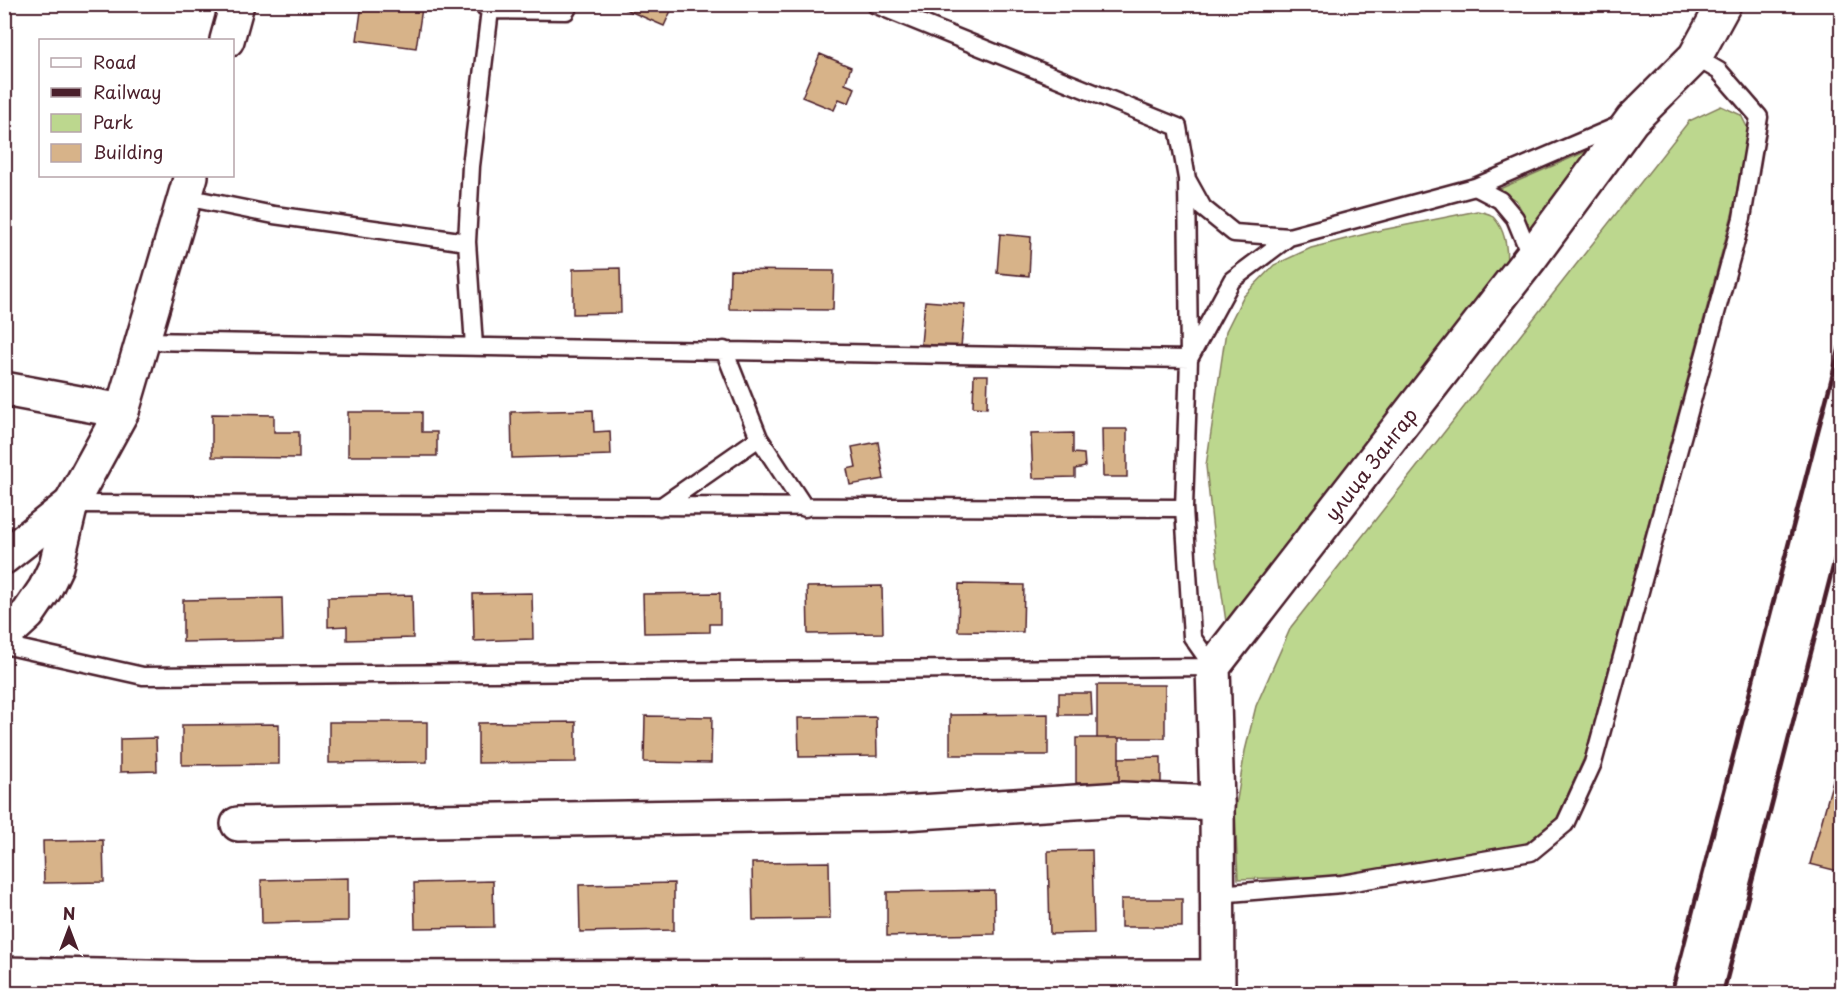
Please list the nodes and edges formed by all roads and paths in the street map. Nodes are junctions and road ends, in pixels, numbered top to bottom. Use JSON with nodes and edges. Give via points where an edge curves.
{"nodes":[{"id":1,"x":237,"y":4,"type":"edge"},
{"id":2,"x":570,"y":4,"type":"edge"},
{"id":3,"x":874,"y":4,"type":"edge"},
{"id":4,"x":1724,"y":4,"type":"edge"},
{"id":5,"x":486,"y":7,"type":"edge"},
{"id":6,"x":227,"y":39,"type":"edge"},
{"id":7,"x":1695,"y":57,"type":"junction"},
{"id":8,"x":1632,"y":120,"type":"junction"},
{"id":9,"x":1187,"y":179,"type":"junction"},
{"id":10,"x":188,"y":186,"type":"edge"},
{"id":11,"x":1475,"y":187,"type":"junction"},
{"id":12,"x":1289,"y":237,"type":"junction"},
{"id":13,"x":467,"y":242,"type":"junction"},
{"id":14,"x":1531,"y":257,"type":"junction"},
{"id":15,"x":144,"y":341,"type":"junction"},
{"id":16,"x":474,"y":346,"type":"junction"},
{"id":17,"x":724,"y":350,"type":"junction"},
{"id":18,"x":1189,"y":359,"type":"junction"},
{"id":19,"x":4,"y":389,"type":"edge"},
{"id":20,"x":122,"y":411,"type":"junction"},
{"id":21,"x":759,"y":438,"type":"junction"},
{"id":22,"x":71,"y":504,"type":"junction"},
{"id":23,"x":660,"y":507,"type":"junction"},
{"id":24,"x":805,"y":508,"type":"junction"},
{"id":25,"x":1184,"y":508,"type":"junction"},
{"id":26,"x":4,"y":556,"type":"edge"},
{"id":27,"x":4,"y":636,"type":"edge"},
{"id":28,"x":4,"y":645,"type":"edge"},
{"id":29,"x":1213,"y":668,"type":"junction"},
{"id":30,"x":1217,"y":803,"type":"junction"},
{"id":31,"x":238,"y":824,"type":"dead end"},
{"id":32,"x":1217,"y":894,"type":"junction"},
{"id":33,"x":4,"y":974,"type":"edge"},
{"id":34,"x":55,"y":984,"type":"edge"},
{"id":35,"x":1217,"y":985,"type":"edge"}],
"edges":[{"from":1,"to":6,"type":"street"},
{"from":2,"to":5,"type":"lane","via":[[566,11]]},
{"from":3,"to":9,"type":"lane","via":[[1178,127]]},
{"from":4,"to":7,"type":"street","name":"улица Зангар"},
{"from":5,"to":13,"type":"lane"},
{"from":7,"to":8,"type":"street","name":"улица Зангар"},
{"from":7,"to":32,"type":"lane","via":[[1719,71],[1759,117],[1744,206],[1593,763],[1565,824],[1531,852],[1342,884]]},
{"from":8,"to":11,"type":"lane"},
{"from":8,"to":14,"type":"street","name":"улица Зангар"},
{"from":9,"to":12,"type":"lane","via":[[1203,208],[1234,233]]},
{"from":9,"to":18,"type":"lane"},
{"from":10,"to":13,"type":"lane","via":[[274,215]]},
{"from":10,"to":15,"type":"street"},
{"from":11,"to":12,"type":"lane"},
{"from":11,"to":14,"type":"lane","via":[[1500,200],[1515,218]]},
{"from":12,"to":18,"type":"lane","via":[[1232,280]]},
{"from":13,"to":16,"type":"lane"},
{"from":14,"to":29,"type":"street","name":"улица Зангар"},
{"from":15,"to":16,"type":"lane"},
{"from":15,"to":20,"type":"street"},
{"from":16,"to":17,"type":"lane"},
{"from":17,"to":18,"type":"lane"},
{"from":17,"to":21,"type":"lane"},
{"from":18,"to":25,"type":"lane"},
{"from":19,"to":20,"type":"street"},
{"from":20,"to":22,"type":"street"},
{"from":21,"to":23,"type":"lane"},
{"from":21,"to":24,"type":"lane"},
{"from":22,"to":23,"type":"lane"},
{"from":22,"to":26,"type":"street"},
{"from":22,"to":27,"type":"street","via":[[56,566],[45,589],[28,614]]},
{"from":23,"to":24,"type":"lane"},
{"from":24,"to":25,"type":"lane"},
{"from":25,"to":29,"type":"lane","via":[[1192,637]]},
{"from":28,"to":29,"type":"lane","via":[[143,676]]},
{"from":29,"to":30,"type":"street"},
{"from":30,"to":31,"type":"street","via":[[1122,799],[888,814]]},
{"from":30,"to":32,"type":"street"},
{"from":32,"to":35,"type":"street"},
{"from":33,"to":34,"type":"street"},
{"from":34,"to":35,"type":"street","via":[[195,978]]}]}
